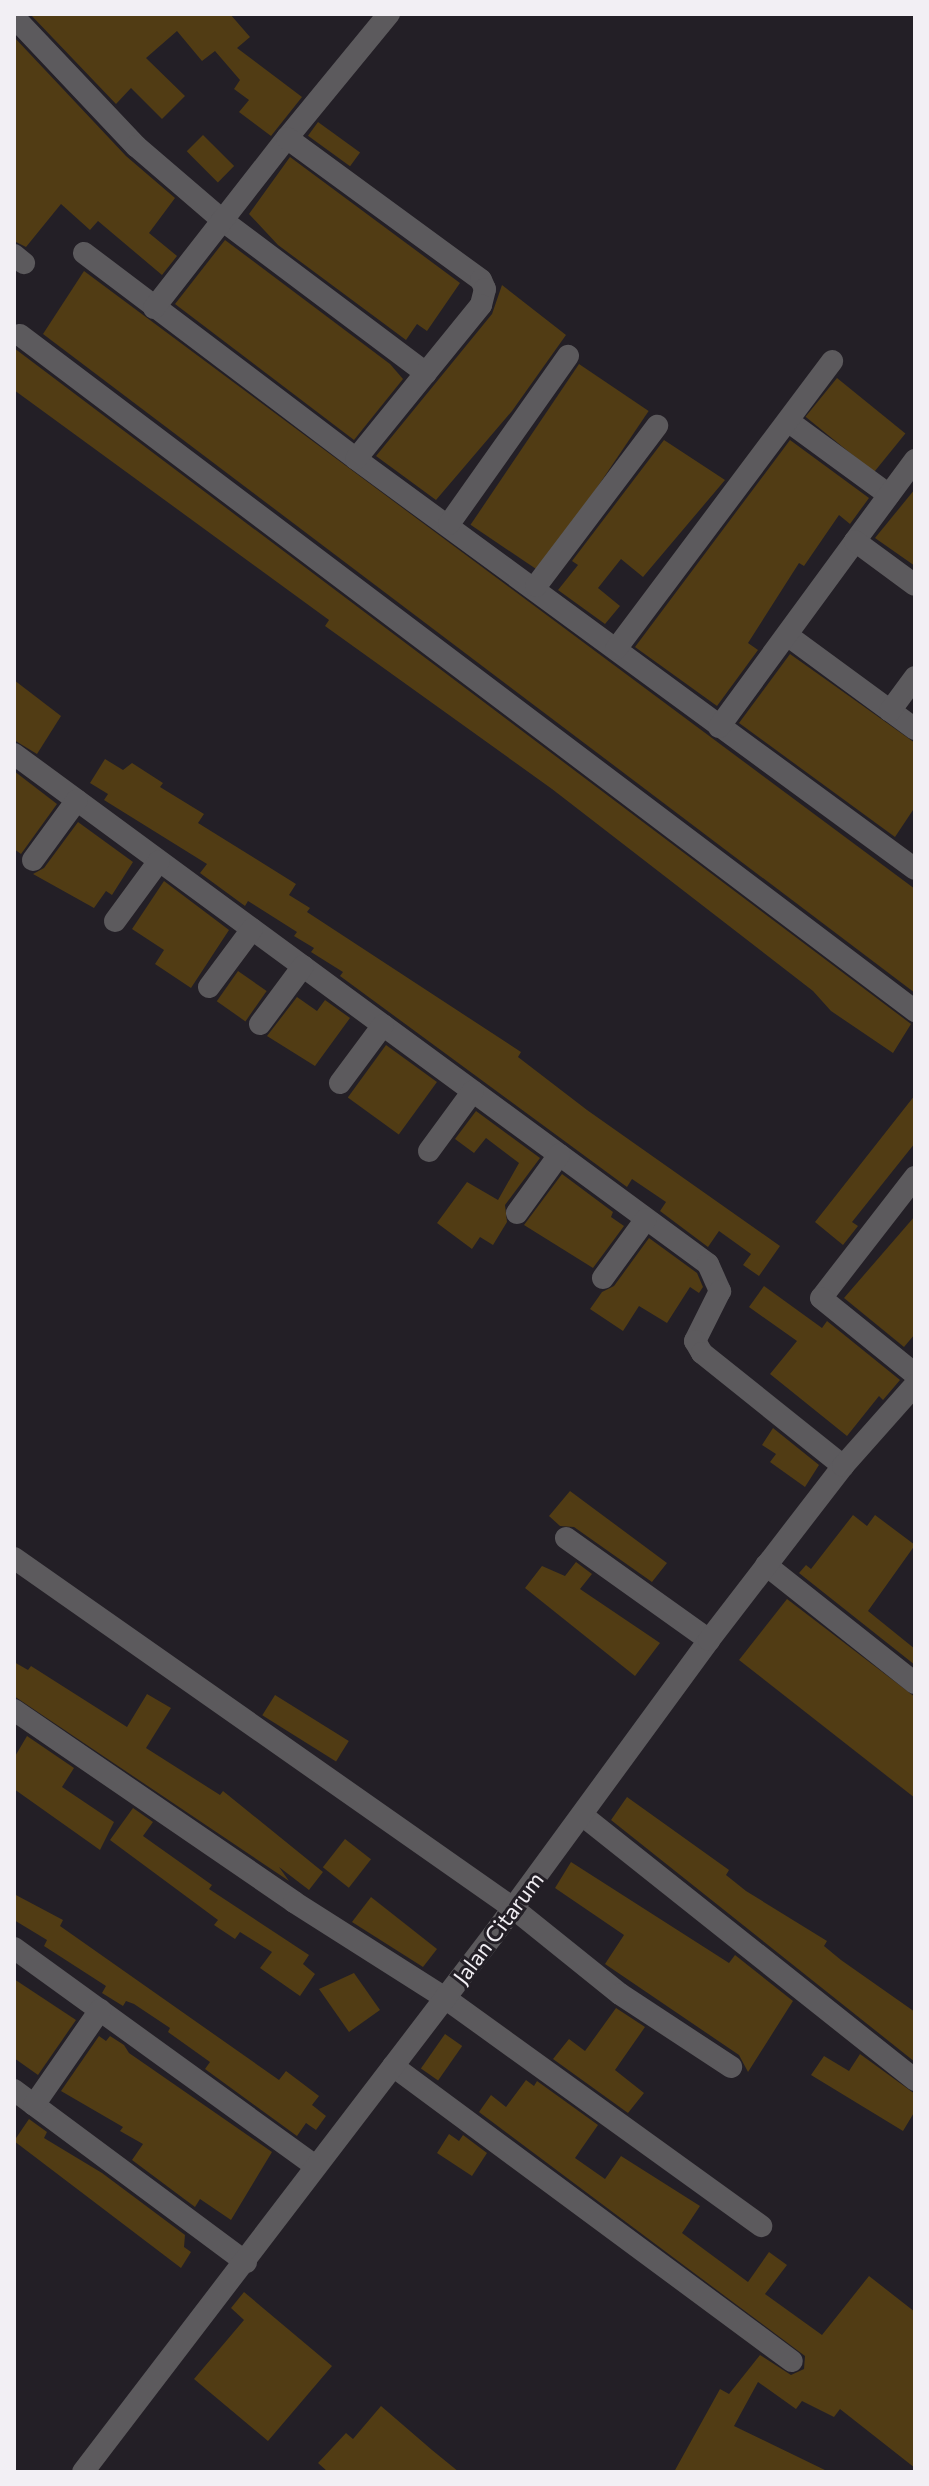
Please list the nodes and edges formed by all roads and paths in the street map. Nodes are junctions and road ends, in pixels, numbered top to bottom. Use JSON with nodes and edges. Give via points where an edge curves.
{"nodes":[{"id":1,"x":389,"y":14,"type":"edge"},
{"id":2,"x":14,"y":17,"type":"edge"},
{"id":3,"x":287,"y":138,"type":"junction"},
{"id":4,"x":222,"y":220,"type":"junction"},
{"id":5,"x":84,"y":253,"type":"dead end"},
{"id":6,"x":154,"y":308,"type":"junction"},
{"id":7,"x":20,"y":335,"type":"dead end"},
{"id":8,"x":568,"y":356,"type":"dead end"},
{"id":9,"x":832,"y":361,"type":"dead end"},
{"id":10,"x":426,"y":373,"type":"junction"},
{"id":11,"x":788,"y":421,"type":"junction"},
{"id":12,"x":657,"y":426,"type":"dead end"},
{"id":13,"x":356,"y":459,"type":"junction"},
{"id":14,"x":915,"y":460,"type":"edge"},
{"id":15,"x":889,"y":495,"type":"junction"},
{"id":16,"x":449,"y":524,"type":"junction"},
{"id":17,"x":855,"y":541,"type":"junction"},
{"id":18,"x":915,"y":585,"type":"edge"},
{"id":19,"x":536,"y":586,"type":"junction"},
{"id":20,"x":787,"y":635,"type":"junction"},
{"id":21,"x":616,"y":649,"type":"junction"},
{"id":22,"x":915,"y":677,"type":"edge"},
{"id":23,"x":890,"y":711,"type":"junction"},
{"id":24,"x":719,"y":727,"type":"junction"},
{"id":25,"x":915,"y":729,"type":"edge"},
{"id":26,"x":14,"y":754,"type":"edge"},
{"id":27,"x":77,"y":800,"type":"junction"},
{"id":28,"x":33,"y":860,"type":"dead end"},
{"id":29,"x":159,"y":861,"type":"junction"},
{"id":30,"x":914,"y":867,"type":"edge"},
{"id":31,"x":115,"y":921,"type":"dead end"},
{"id":32,"x":252,"y":929,"type":"junction"},
{"id":33,"x":303,"y":966,"type":"junction"},
{"id":34,"x":209,"y":987,"type":"dead end"},
{"id":35,"x":915,"y":1011,"type":"edge"},
{"id":36,"x":260,"y":1024,"type":"dead end"},
{"id":37,"x":383,"y":1025,"type":"junction"},
{"id":38,"x":340,"y":1083,"type":"dead end"},
{"id":39,"x":473,"y":1091,"type":"junction"},
{"id":40,"x":429,"y":1151,"type":"dead end"},
{"id":41,"x":559,"y":1155,"type":"junction"},
{"id":42,"x":915,"y":1177,"type":"edge"},
{"id":43,"x":517,"y":1213,"type":"dead end"},
{"id":44,"x":646,"y":1219,"type":"junction"},
{"id":45,"x":603,"y":1278,"type":"dead end"},
{"id":46,"x":915,"y":1374,"type":"edge"},
{"id":47,"x":915,"y":1385,"type":"edge"},
{"id":48,"x":843,"y":1466,"type":"junction"},
{"id":49,"x":566,"y":1538,"type":"dead end"},
{"id":50,"x":14,"y":1558,"type":"edge"},
{"id":51,"x":766,"y":1565,"type":"junction"},
{"id":52,"x":709,"y":1640,"type":"junction"},
{"id":53,"x":915,"y":1683,"type":"edge"},
{"id":54,"x":14,"y":1710,"type":"edge"},
{"id":55,"x":582,"y":1815,"type":"junction"},
{"id":56,"x":511,"y":1910,"type":"junction"},
{"id":57,"x":14,"y":1948,"type":"edge"},
{"id":58,"x":445,"y":1998,"type":"junction"},
{"id":59,"x":100,"y":2010,"type":"junction"},
{"id":60,"x":393,"y":2066,"type":"junction"},
{"id":61,"x":731,"y":2067,"type":"dead end"},
{"id":62,"x":915,"y":2080,"type":"edge"},
{"id":63,"x":14,"y":2090,"type":"edge"},
{"id":64,"x":34,"y":2105,"type":"junction"},
{"id":65,"x":314,"y":2165,"type":"junction"},
{"id":66,"x":761,"y":2226,"type":"dead end"},
{"id":67,"x":246,"y":2262,"type":"junction"},
{"id":68,"x":792,"y":2361,"type":"dead end"},
{"id":69,"x":83,"y":2472,"type":"edge"}],
"edges":[{"from":1,"to":3,"type":"street"},
{"from":2,"to":4,"type":"street","via":[[136,146]]},
{"from":3,"to":4,"type":"street"},
{"from":3,"to":10,"type":"street","via":[[481,280],[481,305]]},
{"from":4,"to":6,"type":"street"},
{"from":4,"to":10,"type":"street"},
{"from":5,"to":6,"type":"street"},
{"from":6,"to":13,"type":"street"},
{"from":7,"to":35,"type":"street"},
{"from":8,"to":16,"type":"street"},
{"from":9,"to":11,"type":"street"},
{"from":10,"to":13,"type":"street"},
{"from":11,"to":15,"type":"street"},
{"from":11,"to":21,"type":"street"},
{"from":12,"to":19,"type":"street"},
{"from":13,"to":16,"type":"street"},
{"from":14,"to":15,"type":"street"},
{"from":15,"to":17,"type":"street"},
{"from":16,"to":19,"type":"street"},
{"from":17,"to":18,"type":"street"},
{"from":17,"to":20,"type":"street"},
{"from":19,"to":21,"type":"street"},
{"from":20,"to":23,"type":"street"},
{"from":20,"to":24,"type":"street"},
{"from":21,"to":24,"type":"street"},
{"from":22,"to":23,"type":"street"},
{"from":23,"to":25,"type":"street"},
{"from":24,"to":30,"type":"street"},
{"from":26,"to":27,"type":"street"},
{"from":27,"to":28,"type":"street"},
{"from":27,"to":29,"type":"street"},
{"from":29,"to":31,"type":"street"},
{"from":29,"to":32,"type":"street"},
{"from":32,"to":33,"type":"street"},
{"from":32,"to":34,"type":"street"},
{"from":33,"to":36,"type":"street"},
{"from":33,"to":37,"type":"street"},
{"from":37,"to":38,"type":"street"},
{"from":37,"to":39,"type":"street"},
{"from":39,"to":40,"type":"street"},
{"from":39,"to":41,"type":"street"},
{"from":41,"to":43,"type":"street"},
{"from":41,"to":44,"type":"street"},
{"from":42,"to":46,"type":"street","via":[[821,1298]]},
{"from":44,"to":45,"type":"street"},
{"from":44,"to":48,"type":"street","via":[[708,1264],[717,1280],[720,1291],[695,1341],[702,1353]]},
{"from":47,"to":48,"type":"street","name":"Jalan Citarum"},
{"from":48,"to":51,"type":"street","name":"Jalan Citarum"},
{"from":49,"to":52,"type":"street"},
{"from":50,"to":56,"type":"street"},
{"from":51,"to":52,"type":"street","name":"Jalan Citarum"},
{"from":51,"to":53,"type":"street"},
{"from":52,"to":55,"type":"street","name":"Jalan Citarum"},
{"from":54,"to":58,"type":"street","via":[[294,1902]]},
{"from":55,"to":56,"type":"street","name":"Jalan Citarum"},
{"from":55,"to":62,"type":"street"},
{"from":56,"to":58,"type":"street","name":"Jalan Citarum"},
{"from":56,"to":61,"type":"street","via":[[620,1994]]},
{"from":57,"to":59,"type":"street"},
{"from":58,"to":60,"type":"street","name":"Jalan Citarum"},
{"from":58,"to":66,"type":"street"},
{"from":59,"to":64,"type":"street"},
{"from":59,"to":65,"type":"street"},
{"from":60,"to":65,"type":"street","name":"Jalan Citarum"},
{"from":60,"to":68,"type":"street"},
{"from":63,"to":64,"type":"street"},
{"from":64,"to":67,"type":"street"},
{"from":65,"to":67,"type":"street","name":"Jalan Citarum"},
{"from":67,"to":69,"type":"street","name":"Jalan Citarum"}]}
